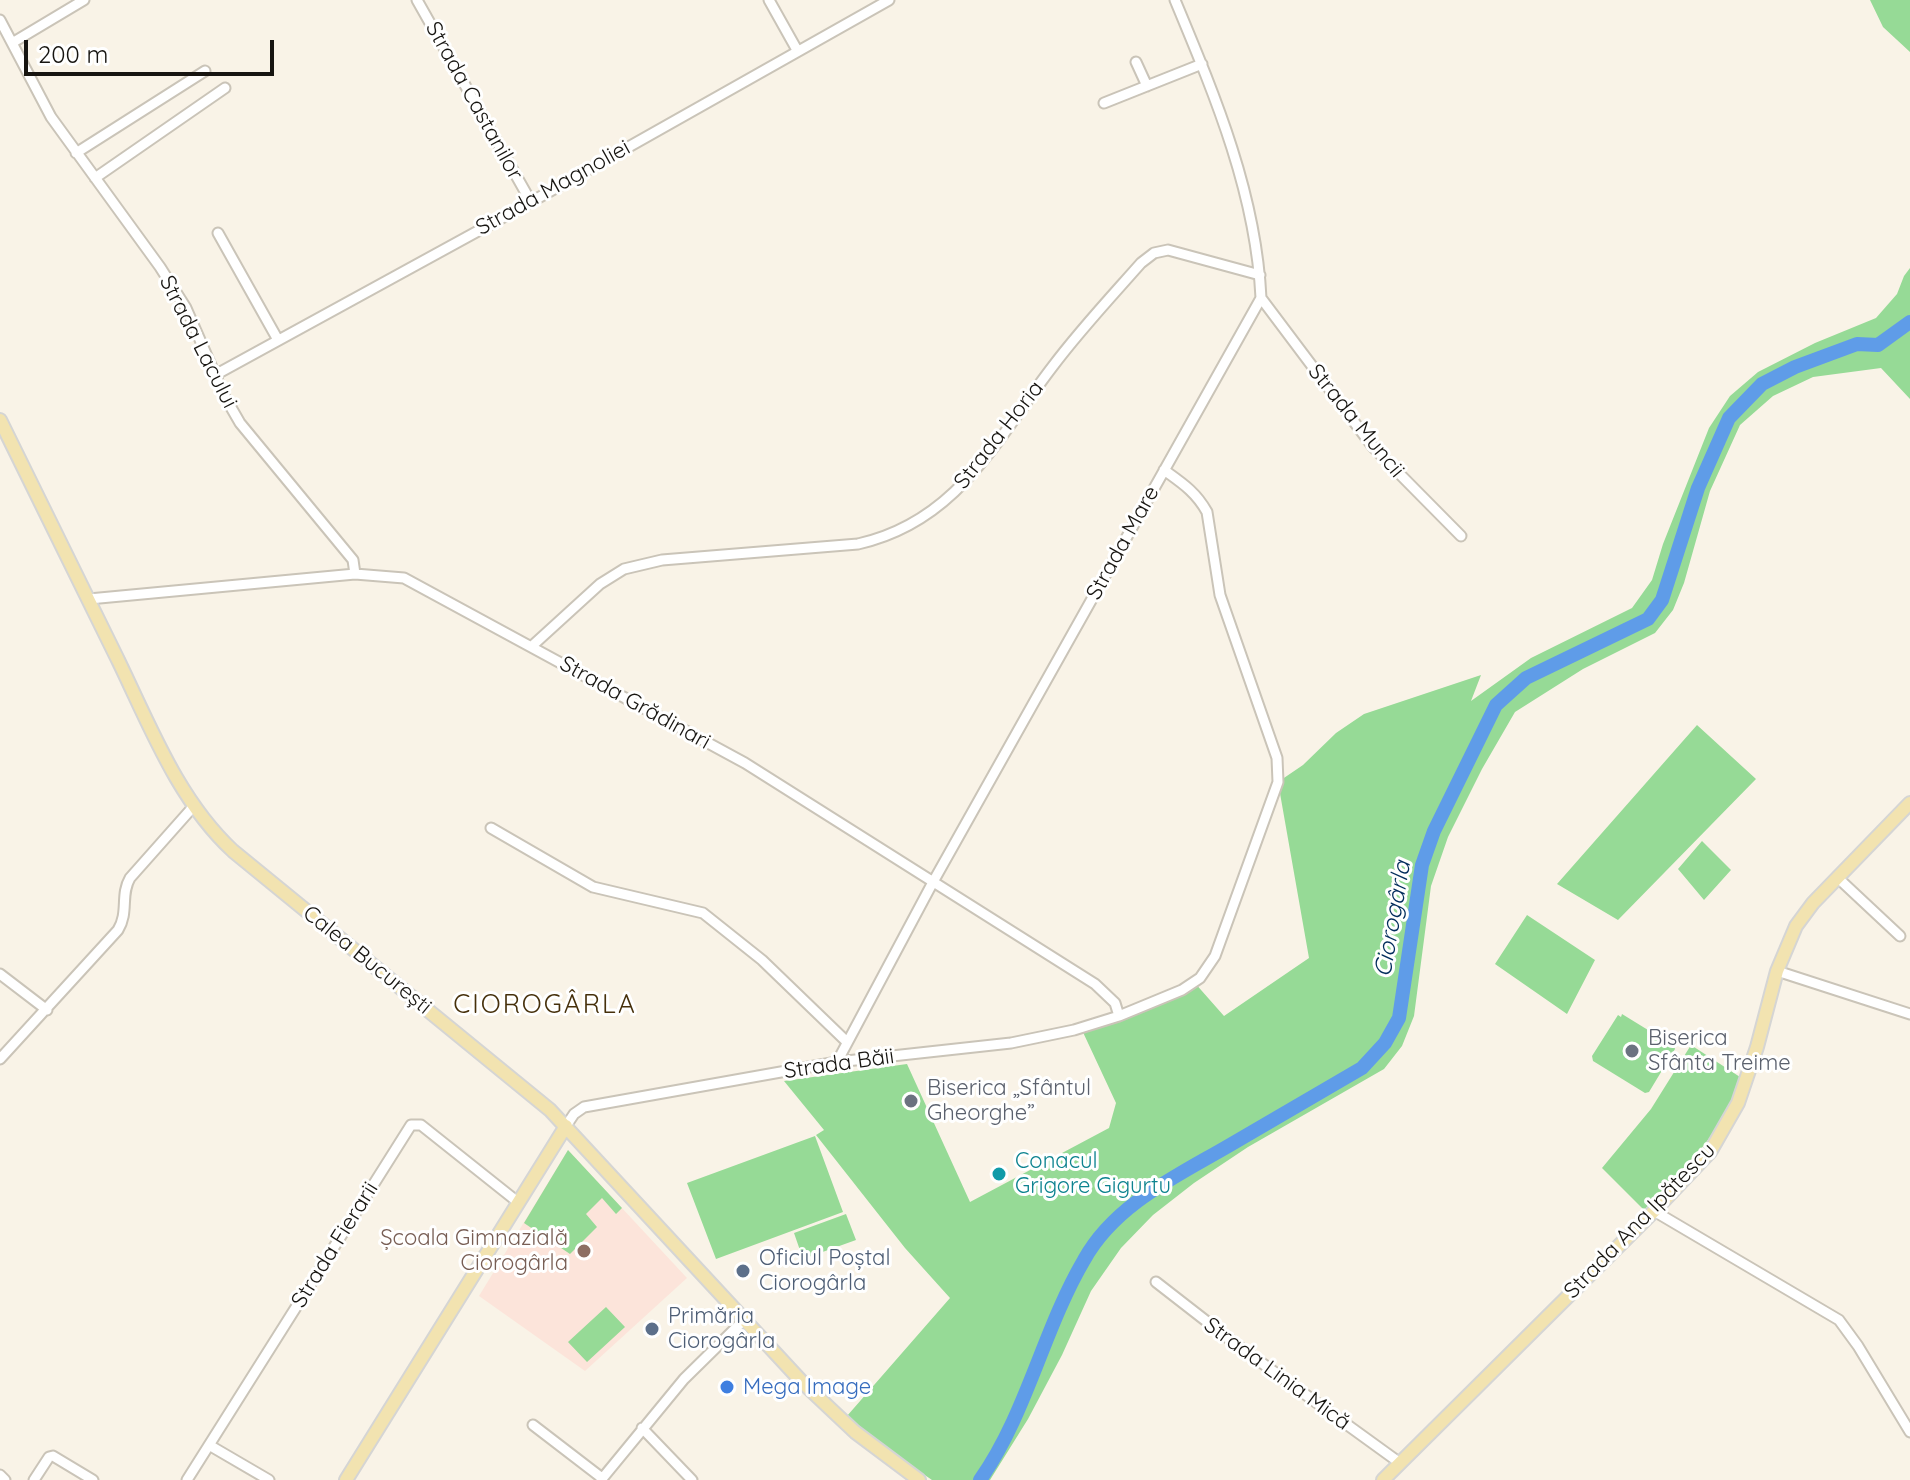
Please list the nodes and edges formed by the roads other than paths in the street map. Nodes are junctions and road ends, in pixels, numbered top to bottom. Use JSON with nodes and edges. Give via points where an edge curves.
{"nodes":[{"id":1,"x":84,"y":0,"type":"edge"},
{"id":2,"x":417,"y":0,"type":"edge"},
{"id":3,"x":769,"y":0,"type":"edge"},
{"id":4,"x":889,"y":0,"type":"edge"},
{"id":5,"x":1175,"y":0,"type":"edge"},
{"id":6,"x":0,"y":20,"type":"edge"},
{"id":7,"x":12,"y":43,"type":"junction"},
{"id":8,"x":797,"y":50,"type":"junction"},
{"id":9,"x":1136,"y":62,"type":"dead end"},
{"id":10,"x":1202,"y":64,"type":"junction"},
{"id":11,"x":205,"y":71,"type":"dead end"},
{"id":12,"x":1147,"y":86,"type":"junction"},
{"id":13,"x":225,"y":88,"type":"dead end"},
{"id":14,"x":1104,"y":103,"type":"dead end"},
{"id":15,"x":76,"y":153,"type":"junction"},
{"id":16,"x":95,"y":178,"type":"junction"},
{"id":17,"x":531,"y":202,"type":"junction"},
{"id":18,"x":218,"y":233,"type":"dead end"},
{"id":19,"x":1260,"y":275,"type":"junction"},
{"id":20,"x":1261,"y":298,"type":"junction"},
{"id":21,"x":278,"y":340,"type":"junction"},
{"id":22,"x":215,"y":375,"type":"junction"},
{"id":23,"x":0,"y":420,"type":"edge"},
{"id":24,"x":1164,"y":470,"type":"junction"},
{"id":25,"x":1461,"y":536,"type":"dead end"},
{"id":26,"x":355,"y":574,"type":"junction"},
{"id":27,"x":89,"y":599,"type":"junction"},
{"id":28,"x":532,"y":646,"type":"junction"},
{"id":29,"x":1910,"y":803,"type":"edge"},
{"id":30,"x":193,"y":807,"type":"junction"},
{"id":31,"x":491,"y":828,"type":"dead end"},
{"id":32,"x":1838,"y":878,"type":"junction"},
{"id":33,"x":933,"y":882,"type":"junction"},
{"id":34,"x":1900,"y":936,"type":"dead end"},
{"id":35,"x":1777,"y":971,"type":"junction"},
{"id":36,"x":0,"y":974,"type":"edge"},
{"id":37,"x":47,"y":1010,"type":"junction"},
{"id":38,"x":1910,"y":1014,"type":"edge"},
{"id":39,"x":1119,"y":1016,"type":"junction"},
{"id":40,"x":847,"y":1042,"type":"junction"},
{"id":41,"x":0,"y":1059,"type":"edge"},
{"id":42,"x":837,"y":1062,"type":"junction"},
{"id":43,"x":566,"y":1126,"type":"junction"},
{"id":44,"x":519,"y":1203,"type":"junction"},
{"id":45,"x":1654,"y":1211,"type":"junction"},
{"id":46,"x":1156,"y":1282,"type":"dead end"},
{"id":47,"x":745,"y":1319,"type":"junction"},
{"id":48,"x":533,"y":1425,"type":"dead end"},
{"id":49,"x":642,"y":1428,"type":"junction"},
{"id":50,"x":1910,"y":1432,"type":"edge"},
{"id":51,"x":209,"y":1445,"type":"junction"},
{"id":52,"x":1400,"y":1463,"type":"junction"},
{"id":53,"x":0,"y":1475,"type":"edge"},
{"id":54,"x":601,"y":1479,"type":"edge"},
{"id":55,"x":5,"y":1480,"type":"edge"},
{"id":56,"x":34,"y":1480,"type":"edge"},
{"id":57,"x":93,"y":1480,"type":"edge"},
{"id":58,"x":187,"y":1480,"type":"edge"},
{"id":59,"x":269,"y":1480,"type":"edge"},
{"id":60,"x":346,"y":1480,"type":"edge"},
{"id":61,"x":692,"y":1480,"type":"edge"},
{"id":62,"x":919,"y":1480,"type":"edge"},
{"id":63,"x":1383,"y":1480,"type":"edge"}],
"edges":[{"from":1,"to":7,"type":"street"},
{"from":2,"to":17,"type":"street","name":"Strada Castanilor"},
{"from":3,"to":8,"type":"street"},
{"from":4,"to":8,"type":"street","name":"Strada Magnoliei"},
{"from":5,"to":10,"type":"street"},
{"from":6,"to":7,"type":"street","name":"Strada Lacului"},
{"from":7,"to":15,"type":"street","name":"Strada Lacului"},
{"from":8,"to":17,"type":"street","name":"Strada Magnoliei"},
{"from":9,"to":12,"type":"street"},
{"from":10,"to":12,"type":"street"},
{"from":10,"to":19,"type":"street","via":[[1246,193]]},
{"from":11,"to":15,"type":"street"},
{"from":12,"to":14,"type":"street"},
{"from":13,"to":16,"type":"street"},
{"from":15,"to":16,"type":"street","name":"Strada Lacului"},
{"from":16,"to":22,"type":"street","name":"Strada Lacului","via":[[186,308]]},
{"from":17,"to":21,"type":"street","name":"Strada Magnoliei"},
{"from":18,"to":21,"type":"street"},
{"from":19,"to":20,"type":"street"},
{"from":19,"to":28,"type":"street","name":"Strada Horia","via":[[1168,250],[1154,253],[1071,343],[972,474],[922,520],[858,544],[662,560],[624,569]]},
{"from":20,"to":24,"type":"street","name":"Strada Mare"},
{"from":20,"to":25,"type":"street","name":"Strada Muncii","via":[[1373,447]]},
{"from":21,"to":22,"type":"street","name":"Strada Magnoliei"},
{"from":22,"to":26,"type":"street","name":"Strada Lacului","via":[[240,423],[353,560]]},
{"from":23,"to":27,"type":"main road","name":"Calea București"},
{"from":24,"to":33,"type":"street","name":"Strada Mare"},
{"from":24,"to":39,"type":"street","name":"Strada Băii","via":[[1188,487],[1207,512],[1220,595],[1270,738],[1278,782],[1215,956],[1200,978],[1182,990]]},
{"from":26,"to":27,"type":"street","name":"Strada Grădinari"},
{"from":26,"to":28,"type":"street","name":"Strada Grădinari","via":[[404,578]]},
{"from":27,"to":30,"type":"main road","name":"Calea București"},
{"from":28,"to":33,"type":"street","name":"Strada Grădinari","via":[[745,763]]},
{"from":29,"to":32,"type":"main road","name":"Strada Ana Ipătescu"},
{"from":30,"to":37,"type":"street","via":[[130,878],[118,930]]},
{"from":30,"to":43,"type":"main road","name":"Calea București","via":[[233,851]]},
{"from":31,"to":40,"type":"street","via":[[593,887],[703,913],[762,960]]},
{"from":32,"to":34,"type":"street"},
{"from":32,"to":35,"type":"main road","name":"Strada Ana Ipătescu","via":[[1796,926]]},
{"from":33,"to":39,"type":"street","name":"Strada Grădinari","via":[[1095,984],[1115,1003]]},
{"from":33,"to":40,"type":"street","name":"Strada Mare"},
{"from":35,"to":38,"type":"street"},
{"from":35,"to":45,"type":"main road","name":"Strada Ana Ipătescu","via":[[1733,1116],[1701,1164]]},
{"from":36,"to":37,"type":"street"},
{"from":37,"to":41,"type":"street"},
{"from":39,"to":42,"type":"street","name":"Strada Băii","via":[[1011,1043]]},
{"from":40,"to":42,"type":"street","name":"Strada Mare"},
{"from":42,"to":43,"type":"street","name":"Strada Băii","via":[[584,1107]]},
{"from":43,"to":44,"type":"main road"},
{"from":43,"to":47,"type":"main road","name":"Calea București"},
{"from":44,"to":51,"type":"street","name":"Strada Fierarii","via":[[421,1125],[411,1125]]},
{"from":44,"to":60,"type":"main road"},
{"from":45,"to":50,"type":"street","via":[[1839,1320]]},
{"from":45,"to":52,"type":"main road","name":"Strada Ana Ipătescu"},
{"from":46,"to":52,"type":"street","name":"Strada Linia Mică"},
{"from":47,"to":49,"type":"street"},
{"from":47,"to":62,"type":"main road","name":"Calea București","via":[[836,1415]]},
{"from":48,"to":54,"type":"street"},
{"from":49,"to":54,"type":"street"},
{"from":49,"to":61,"type":"street"},
{"from":51,"to":58,"type":"street","name":"Strada Fierarii"},
{"from":51,"to":59,"type":"street"},
{"from":52,"to":63,"type":"main road","name":"Strada Ana Ipătescu"},
{"from":53,"to":55,"type":"street"},
{"from":56,"to":57,"type":"street","via":[[53,1456]]}]}
